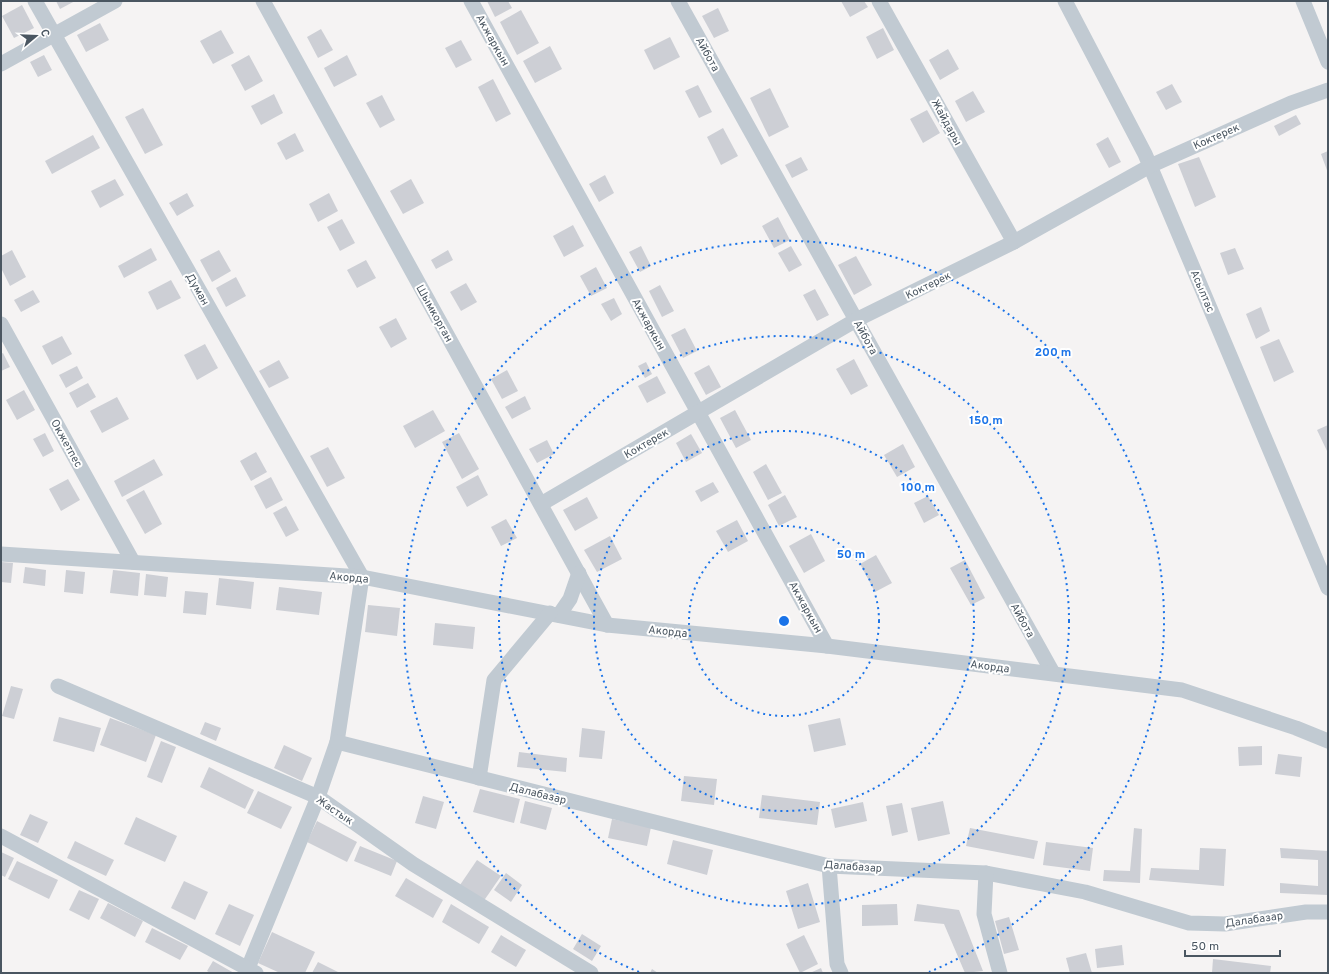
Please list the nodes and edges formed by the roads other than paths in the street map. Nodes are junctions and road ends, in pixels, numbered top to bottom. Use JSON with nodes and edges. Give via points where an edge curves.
{"nodes":[{"id":1,"x":35,"y":1,"type":"edge"},
{"id":2,"x":116,"y":1,"type":"edge"},
{"id":3,"x":263,"y":1,"type":"edge"},
{"id":4,"x":471,"y":1,"type":"edge"},
{"id":5,"x":678,"y":1,"type":"edge"},
{"id":6,"x":879,"y":1,"type":"edge"},
{"id":7,"x":1065,"y":1,"type":"edge"},
{"id":8,"x":1303,"y":1,"type":"edge"},
{"id":9,"x":53,"y":35,"type":"junction"},
{"id":10,"x":1328,"y":62,"type":"edge"},
{"id":11,"x":1,"y":64,"type":"edge"},
{"id":12,"x":1328,"y":90,"type":"edge"},
{"id":13,"x":1150,"y":166,"type":"junction"},
{"id":14,"x":1014,"y":242,"type":"junction"},
{"id":15,"x":856,"y":320,"type":"junction"},
{"id":16,"x":1,"y":324,"type":"edge"},
{"id":17,"x":698,"y":413,"type":"junction"},
{"id":18,"x":541,"y":504,"type":"junction"},
{"id":19,"x":1,"y":554,"type":"edge"},
{"id":20,"x":133,"y":562,"type":"junction"},
{"id":21,"x":579,"y":573,"type":"junction"},
{"id":22,"x":362,"y":577,"type":"junction"},
{"id":23,"x":1328,"y":588,"type":"edge"},
{"id":24,"x":555,"y":614,"type":"junction"},
{"id":25,"x":607,"y":625,"type":"junction"},
{"id":26,"x":828,"y":646,"type":"junction"},
{"id":27,"x":1053,"y":674,"type":"junction"},
{"id":28,"x":58,"y":686,"type":"dead end"},
{"id":29,"x":1328,"y":741,"type":"edge"},
{"id":30,"x":337,"y":742,"type":"junction"},
{"id":31,"x":479,"y":778,"type":"junction"},
{"id":32,"x":318,"y":797,"type":"junction"},
{"id":33,"x":1,"y":836,"type":"edge"},
{"id":34,"x":829,"y":866,"type":"junction"},
{"id":35,"x":986,"y":873,"type":"junction"},
{"id":36,"x":1328,"y":912,"type":"edge"},
{"id":37,"x":250,"y":972,"type":"edge"},
{"id":38,"x":591,"y":973,"type":"edge"},
{"id":39,"x":841,"y":973,"type":"edge"},
{"id":40,"x":1000,"y":973,"type":"edge"}],
"edges":[{"from":1,"to":9,"type":"street","name":"Думан"},
{"from":2,"to":9,"type":"street"},
{"from":3,"to":18,"type":"street","name":"Шымкорган"},
{"from":4,"to":17,"type":"street","name":"Акжаркын"},
{"from":5,"to":15,"type":"street","name":"Айбота"},
{"from":6,"to":14,"type":"street","name":"Жайдары"},
{"from":7,"to":13,"type":"street","name":"Асылтас"},
{"from":8,"to":10,"type":"street"},
{"from":9,"to":11,"type":"street"},
{"from":9,"to":22,"type":"street","name":"Думан"},
{"from":12,"to":13,"type":"street","name":"Коктерек","via":[[1291,103]]},
{"from":13,"to":14,"type":"street","name":"Коктерек"},
{"from":13,"to":23,"type":"street","name":"Асылтас"},
{"from":14,"to":15,"type":"street","name":"Коктерек"},
{"from":15,"to":17,"type":"street","name":"Коктерек"},
{"from":15,"to":27,"type":"street","name":"Айбота"},
{"from":16,"to":20,"type":"street","name":"Окжетпес"},
{"from":17,"to":18,"type":"street","name":"Коктерек"},
{"from":17,"to":26,"type":"street","name":"Акжаркын"},
{"from":18,"to":21,"type":"street","name":"Шымкорган"},
{"from":19,"to":20,"type":"street","name":"Акорда"},
{"from":20,"to":22,"type":"street","name":"Акорда"},
{"from":21,"to":24,"type":"street","via":[[570,599]]},
{"from":21,"to":25,"type":"street","name":"Шымкорган"},
{"from":22,"to":24,"type":"street","name":"Акорда"},
{"from":22,"to":30,"type":"street"},
{"from":24,"to":25,"type":"street","name":"Акорда"},
{"from":24,"to":31,"type":"street","via":[[494,680]]},
{"from":25,"to":26,"type":"street","name":"Акорда"},
{"from":26,"to":27,"type":"street","name":"Акорда"},
{"from":27,"to":29,"type":"street","name":"Акорда","via":[[1182,690]]},
{"from":28,"to":32,"type":"street","name":"Жастык"},
{"from":30,"to":31,"type":"street","name":"Далабазар"},
{"from":30,"to":32,"type":"street"},
{"from":31,"to":34,"type":"street","name":"Далабазар"},
{"from":32,"to":37,"type":"street"},
{"from":32,"to":38,"type":"street","name":"Жастык","via":[[413,864]]},
{"from":33,"to":37,"type":"street"},
{"from":34,"to":35,"type":"street","name":"Далабазар"},
{"from":34,"to":39,"type":"street","via":[[837,964]]},
{"from":35,"to":36,"type":"street","name":"Далабазар","via":[[1085,892],[1189,923],[1225,924],[1306,912]]},
{"from":35,"to":40,"type":"street","via":[[984,914]]}]}
